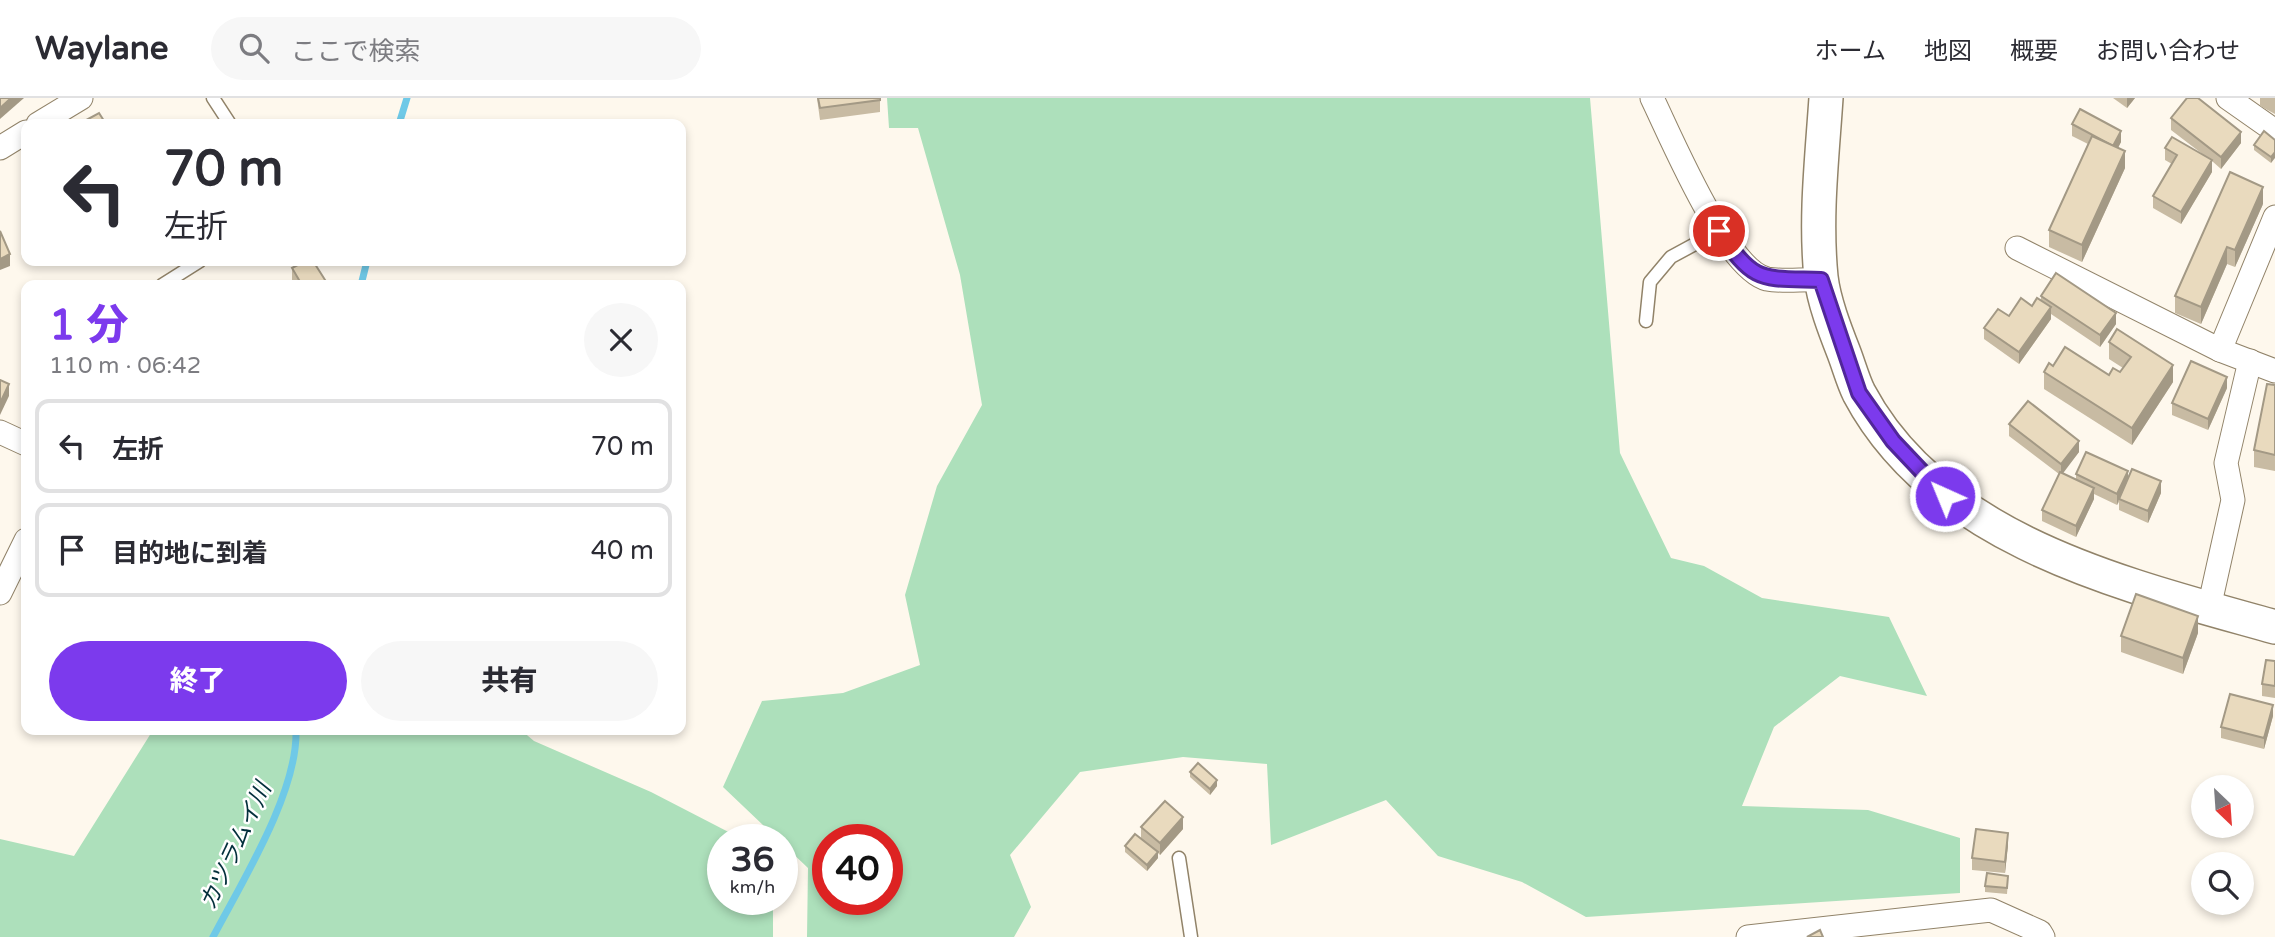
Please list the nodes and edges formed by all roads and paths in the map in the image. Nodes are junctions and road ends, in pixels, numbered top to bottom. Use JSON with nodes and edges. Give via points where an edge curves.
{"nodes":[{"id":1,"x":73,"y":98,"type":"edge"},
{"id":2,"x":213,"y":98,"type":"edge"},
{"id":3,"x":1652,"y":98,"type":"edge"},
{"id":4,"x":1826,"y":98,"type":"edge"},
{"id":5,"x":2228,"y":98,"type":"edge"},
{"id":6,"x":45,"y":119,"type":"edge"},
{"id":7,"x":227,"y":119,"type":"edge"},
{"id":8,"x":2275,"y":131,"type":"edge"},
{"id":9,"x":21,"y":135,"type":"edge"},
{"id":10,"x":0,"y":148,"type":"edge"},
{"id":11,"x":2275,"y":217,"type":"edge"},
{"id":12,"x":1719,"y":231,"type":"junction"},
{"id":13,"x":2017,"y":248,"type":"dead end"},
{"id":14,"x":192,"y":266,"type":"edge"},
{"id":15,"x":170,"y":280,"type":"edge"},
{"id":16,"x":1821,"y":280,"type":"junction"},
{"id":17,"x":1646,"y":321,"type":"dead end"},
{"id":18,"x":2220,"y":350,"type":"junction"},
{"id":19,"x":2250,"y":361,"type":"junction"},
{"id":20,"x":2275,"y":371,"type":"edge"},
{"id":21,"x":0,"y":432,"type":"edge"},
{"id":22,"x":21,"y":442,"type":"edge"},
{"id":23,"x":21,"y":550,"type":"edge"},
{"id":24,"x":0,"y":593,"type":"edge"},
{"id":25,"x":2209,"y":608,"type":"junction"},
{"id":26,"x":2275,"y":627,"type":"edge"},
{"id":27,"x":1179,"y":858,"type":"dead end"},
{"id":28,"x":1864,"y":931,"type":"edge"},
{"id":29,"x":1191,"y":937,"type":"edge"},
{"id":30,"x":1748,"y":937,"type":"edge"},
{"id":31,"x":2043,"y":937,"type":"edge"}],
"edges":[{"from":1,"to":6,"type":"street"},
{"from":2,"to":7,"type":"lane"},
{"from":3,"to":12,"type":"street"},
{"from":4,"to":16,"type":"street","via":[[1818,200]]},
{"from":5,"to":8,"type":"street"},
{"from":9,"to":10,"type":"street"},
{"from":11,"to":18,"type":"street"},
{"from":12,"to":16,"type":"street","via":[[1740,262],[1765,278]]},
{"from":12,"to":17,"type":"lane","via":[[1671,257],[1650,282]]},
{"from":13,"to":18,"type":"street"},
{"from":14,"to":15,"type":"lane"},
{"from":16,"to":25,"type":"street","via":[[1859,393],[1893,441],[1945,496],[2008,535],[2076,566]]},
{"from":18,"to":19,"type":"street"},
{"from":19,"to":20,"type":"street"},
{"from":19,"to":25,"type":"street","via":[[2226,463],[2233,500]]},
{"from":21,"to":22,"type":"street"},
{"from":23,"to":24,"type":"street"},
{"from":25,"to":26,"type":"street"},
{"from":27,"to":29,"type":"lane"},
{"from":28,"to":30,"type":"street"},
{"from":28,"to":31,"type":"street","via":[[1991,910]]}]}
